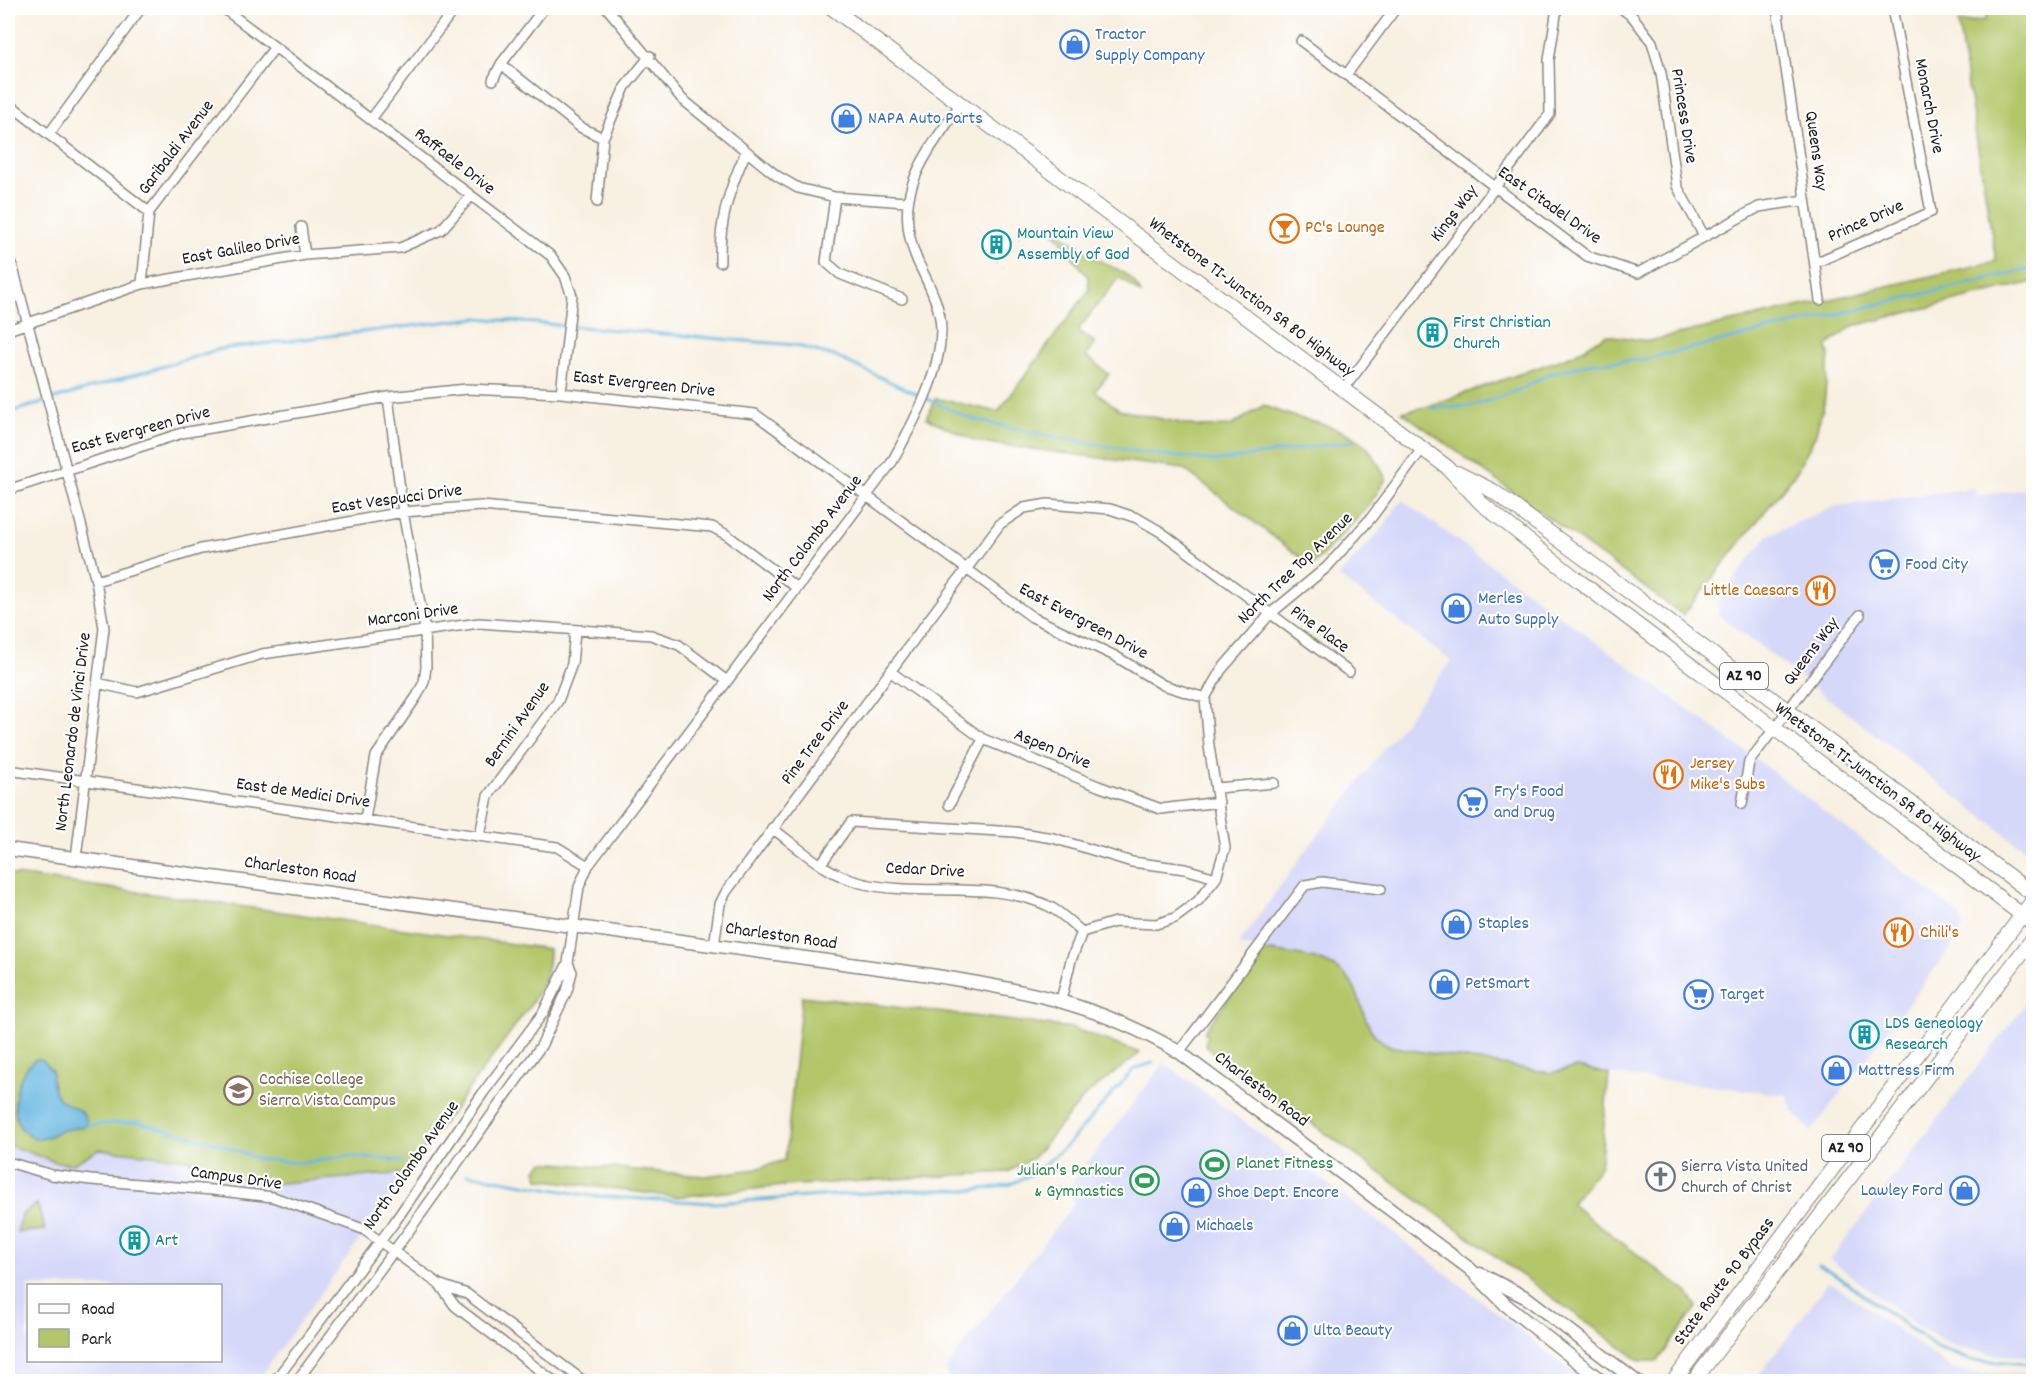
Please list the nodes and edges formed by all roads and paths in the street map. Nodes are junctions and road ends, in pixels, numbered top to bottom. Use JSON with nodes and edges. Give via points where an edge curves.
{"nodes":[{"id":1,"x":141,"y":8,"type":"edge"},
{"id":2,"x":223,"y":8,"type":"edge"},
{"id":3,"x":455,"y":8,"type":"edge"},
{"id":4,"x":544,"y":8,"type":"edge"},
{"id":5,"x":607,"y":8,"type":"edge"},
{"id":6,"x":832,"y":8,"type":"edge"},
{"id":7,"x":1396,"y":8,"type":"edge"},
{"id":8,"x":1557,"y":8,"type":"edge"},
{"id":9,"x":1621,"y":8,"type":"edge"},
{"id":10,"x":1777,"y":8,"type":"edge"},
{"id":11,"x":1892,"y":8,"type":"edge"},
{"id":12,"x":1301,"y":41,"type":"dead end"},
{"id":13,"x":275,"y":47,"type":"junction"},
{"id":14,"x":650,"y":56,"type":"junction"},
{"id":15,"x":501,"y":64,"type":"junction"},
{"id":16,"x":1346,"y":75,"type":"junction"},
{"id":17,"x":493,"y":80,"type":"dead end"},
{"id":18,"x":8,"y":103,"type":"edge"},
{"id":19,"x":960,"y":105,"type":"junction"},
{"id":20,"x":372,"y":118,"type":"junction"},
{"id":21,"x":49,"y":134,"type":"junction"},
{"id":22,"x":603,"y":138,"type":"junction"},
{"id":23,"x":746,"y":152,"type":"junction"},
{"id":24,"x":1495,"y":189,"type":"junction"},
{"id":25,"x":470,"y":197,"type":"junction"},
{"id":26,"x":834,"y":197,"type":"junction"},
{"id":27,"x":1805,"y":200,"type":"junction"},
{"id":28,"x":597,"y":202,"type":"dead end"},
{"id":29,"x":906,"y":202,"type":"junction"},
{"id":30,"x":149,"y":212,"type":"junction"},
{"id":31,"x":1931,"y":212,"type":"joint"},
{"id":32,"x":301,"y":227,"type":"dead end"},
{"id":33,"x":1704,"y":236,"type":"junction"},
{"id":34,"x":305,"y":255,"type":"junction"},
{"id":35,"x":8,"y":260,"type":"edge"},
{"id":36,"x":720,"y":262,"type":"dead end"},
{"id":37,"x":1815,"y":263,"type":"junction"},
{"id":38,"x":142,"y":285,"type":"junction"},
{"id":39,"x":902,"y":299,"type":"dead end"},
{"id":40,"x":1820,"y":300,"type":"dead end"},
{"id":41,"x":27,"y":323,"type":"junction"},
{"id":42,"x":8,"y":330,"type":"edge"},
{"id":43,"x":1343,"y":390,"type":"junction"},
{"id":44,"x":561,"y":393,"type":"junction"},
{"id":45,"x":388,"y":397,"type":"junction"},
{"id":46,"x":1422,"y":449,"type":"junction"},
{"id":47,"x":1447,"y":467,"type":"junction"},
{"id":48,"x":68,"y":468,"type":"junction"},
{"id":49,"x":8,"y":490,"type":"edge"},
{"id":50,"x":867,"y":496,"type":"junction"},
{"id":51,"x":403,"y":512,"type":"junction"},
{"id":52,"x":965,"y":570,"type":"junction"},
{"id":53,"x":96,"y":581,"type":"junction"},
{"id":54,"x":797,"y":588,"type":"junction"},
{"id":55,"x":1270,"y":614,"type":"junction"},
{"id":56,"x":1860,"y":615,"type":"dead end"},
{"id":57,"x":425,"y":630,"type":"junction"},
{"id":58,"x":575,"y":631,"type":"junction"},
{"id":59,"x":891,"y":672,"type":"junction"},
{"id":60,"x":1348,"y":672,"type":"dead end"},
{"id":61,"x":727,"y":681,"type":"junction"},
{"id":62,"x":97,"y":683,"type":"junction"},
{"id":63,"x":1205,"y":698,"type":"junction"},
{"id":64,"x":1789,"y":710,"type":"junction"},
{"id":65,"x":1775,"y":728,"type":"junction"},
{"id":66,"x":983,"y":740,"type":"junction"},
{"id":67,"x":8,"y":770,"type":"edge"},
{"id":68,"x":87,"y":782,"type":"junction"},
{"id":69,"x":1274,"y":783,"type":"dead end"},
{"id":70,"x":1216,"y":788,"type":"junction"},
{"id":71,"x":1219,"y":802,"type":"junction"},
{"id":72,"x":1742,"y":804,"type":"dead end"},
{"id":73,"x":949,"y":805,"type":"dead end"},
{"id":74,"x":365,"y":819,"type":"junction"},
{"id":75,"x":772,"y":828,"type":"junction"},
{"id":76,"x":480,"y":835,"type":"junction"},
{"id":77,"x":8,"y":849,"type":"edge"},
{"id":78,"x":76,"y":858,"type":"junction"},
{"id":79,"x":821,"y":864,"type":"junction"},
{"id":80,"x":588,"y":866,"type":"junction"},
{"id":81,"x":1216,"y":878,"type":"junction"},
{"id":82,"x":1380,"y":889,"type":"dead end"},
{"id":83,"x":2034,"y":897,"type":"edge"},
{"id":84,"x":2021,"y":915,"type":"junction"},
{"id":85,"x":2034,"y":924,"type":"edge"},
{"id":86,"x":573,"y":927,"type":"junction"},
{"id":87,"x":1082,"y":932,"type":"junction"},
{"id":88,"x":2034,"y":937,"type":"edge"},
{"id":89,"x":714,"y":946,"type":"junction"},
{"id":90,"x":568,"y":963,"type":"junction"},
{"id":91,"x":1061,"y":1000,"type":"junction"},
{"id":92,"x":1179,"y":1052,"type":"junction"},
{"id":93,"x":8,"y":1162,"type":"edge"},
{"id":94,"x":380,"y":1240,"type":"junction"},
{"id":95,"x":394,"y":1250,"type":"junction"},
{"id":96,"x":1470,"y":1269,"type":"junction"},
{"id":97,"x":440,"y":1285,"type":"junction"},
{"id":98,"x":274,"y":1382,"type":"edge"},
{"id":99,"x":296,"y":1382,"type":"edge"},
{"id":100,"x":555,"y":1382,"type":"edge"},
{"id":101,"x":585,"y":1382,"type":"edge"},
{"id":102,"x":1603,"y":1382,"type":"edge"},
{"id":103,"x":1637,"y":1382,"type":"edge"},
{"id":104,"x":1673,"y":1382,"type":"edge"},
{"id":105,"x":1694,"y":1382,"type":"edge"}],
"edges":[{"from":1,"to":21,"type":"street"},
{"from":2,"to":13,"type":"street","name":"Raffaele Drive"},
{"from":3,"to":20,"type":"street"},
{"from":4,"to":15,"type":"street"},
{"from":5,"to":14,"type":"street"},
{"from":6,"to":19,"type":"highway","name":"Whetstone TI-Junction SR 80 Highway","number":"AZ 90"},
{"from":7,"to":16,"type":"street"},
{"from":8,"to":24,"type":"street","name":"Kings Way","via":[[1549,60],[1550,114]]},
{"from":9,"to":33,"type":"street","name":"Princess Drive","via":[[1652,42],[1677,186]]},
{"from":10,"to":27,"type":"street","name":"Queens Way"},
{"from":11,"to":31,"type":"street","name":"Monarch Drive"},
{"from":12,"to":16,"type":"street","name":"East Citadel Drive"},
{"from":13,"to":20,"type":"street","name":"Raffaele Drive"},
{"from":13,"to":30,"type":"street","name":"Garibaldi Avenue"},
{"from":14,"to":22,"type":"street","via":[[625,87]]},
{"from":14,"to":23,"type":"street","via":[[682,99]]},
{"from":15,"to":17,"type":"street"},
{"from":15,"to":22,"type":"street","via":[[580,127]]},
{"from":16,"to":24,"type":"street","name":"East Citadel Drive"},
{"from":18,"to":21,"type":"street"},
{"from":19,"to":29,"type":"street","via":[[926,156]]},
{"from":19,"to":43,"type":"highway","name":"Whetstone TI-Junction SR 80 Highway","number":"AZ 90"},
{"from":20,"to":25,"type":"street","name":"Raffaele Drive"},
{"from":21,"to":30,"type":"street"},
{"from":22,"to":28,"type":"street"},
{"from":23,"to":26,"type":"street","via":[[798,188]]},
{"from":23,"to":36,"type":"street","via":[[724,210]]},
{"from":24,"to":33,"type":"street","name":"East Citadel Drive","via":[[1587,256],[1638,273]]},
{"from":24,"to":43,"type":"street","name":"Kings Way"},
{"from":25,"to":34,"type":"street","name":"East Galileo Drive","via":[[441,230],[400,248]]},
{"from":25,"to":44,"type":"street","name":"Raffaele Drive","via":[[551,256],[565,276],[572,296]]},
{"from":26,"to":29,"type":"street"},
{"from":26,"to":39,"type":"street","via":[[826,262],[840,274]]},
{"from":27,"to":33,"type":"street","name":"East Citadel Drive","via":[[1759,207]]},
{"from":27,"to":37,"type":"street","name":"Queens Way"},
{"from":29,"to":50,"type":"street","name":"North Colombo Avenue","via":[[913,249],[937,303],[941,330],[937,355],[912,424],[892,462]]},
{"from":30,"to":38,"type":"street","name":"Garibaldi Avenue"},
{"from":31,"to":37,"type":"street","name":"Prince Drive"},
{"from":32,"to":34,"type":"street"},
{"from":34,"to":38,"type":"street","name":"East Galileo Drive"},
{"from":35,"to":41,"type":"street","name":"North Leonardo de Vinci Drive"},
{"from":37,"to":40,"type":"street","name":"Queens Way"},
{"from":38,"to":41,"type":"street","name":"East Galileo Drive"},
{"from":41,"to":42,"type":"street","name":"East Galileo Drive"},
{"from":41,"to":48,"type":"street","name":"North Leonardo de Vinci Drive"},
{"from":43,"to":46,"type":"highway","name":"Whetstone TI-Junction SR 80 Highway","number":"AZ 90"},
{"from":44,"to":45,"type":"street","name":"East Evergreen Drive","via":[[467,389]]},
{"from":44,"to":50,"type":"street","name":"East Evergreen Drive","via":[[755,414]]},
{"from":45,"to":48,"type":"street","name":"East Evergreen Drive","via":[[182,433]]},
{"from":45,"to":51,"type":"street"},
{"from":46,"to":47,"type":"highway","name":"Whetstone TI-Junction SR 80 Highway","number":"AZ 90"},
{"from":46,"to":55,"type":"street","name":"North Tree Top Avenue","via":[[1371,518],[1327,567]]},
{"from":47,"to":64,"type":"highway","name":"Whetstone TI-Junction SR 80 Highway","number":"AZ 90","via":[[1493,491]]},
{"from":47,"to":65,"type":"highway","name":"Whetstone TI-Junction SR 80 Highway","number":"AZ 90","via":[[1481,503],[1570,574]]},
{"from":48,"to":49,"type":"street","name":"East Evergreen Drive"},
{"from":48,"to":53,"type":"street","name":"North Leonardo de Vinci Drive"},
{"from":50,"to":52,"type":"street","name":"East Evergreen Drive"},
{"from":50,"to":54,"type":"street","name":"North Colombo Avenue"},
{"from":51,"to":53,"type":"street","name":"East Vespucci Drive","via":[[201,549]]},
{"from":51,"to":54,"type":"street","name":"East Vespucci Drive","via":[[482,506],[698,524],[727,535]]},
{"from":51,"to":57,"type":"street"},
{"from":52,"to":55,"type":"street","name":"Pine Tree Drive","via":[[1000,524],[1023,508],[1048,504],[1110,509],[1161,532]]},
{"from":52,"to":59,"type":"street","name":"Pine Tree Drive"},
{"from":52,"to":63,"type":"street","name":"East Evergreen Drive","via":[[1032,617],[1115,656],[1163,685]]},
{"from":53,"to":62,"type":"street","name":"North Leonardo de Vinci Drive","via":[[104,628]]},
{"from":54,"to":61,"type":"street","name":"North Colombo Avenue"},
{"from":55,"to":60,"type":"street","name":"Pine Place"},
{"from":55,"to":63,"type":"street","name":"North Tree Top Avenue","via":[[1221,670]]},
{"from":56,"to":64,"type":"street","name":"Queens Way"},
{"from":57,"to":58,"type":"street","name":"Marconi Drive","via":[[478,623]]},
{"from":57,"to":62,"type":"street","name":"Marconi Drive","via":[[261,654],[137,692]]},
{"from":57,"to":74,"type":"street","via":[[424,682],[376,756]]},
{"from":58,"to":61,"type":"street","name":"Marconi Drive","via":[[651,635],[667,640]]},
{"from":58,"to":76,"type":"street","name":"Bernini Avenue","via":[[568,680],[558,701],[488,796]]},
{"from":59,"to":66,"type":"street","name":"Aspen Drive"},
{"from":59,"to":75,"type":"street","name":"Pine Tree Drive"},
{"from":61,"to":80,"type":"street","name":"North Colombo Avenue"},
{"from":62,"to":68,"type":"street","name":"North Leonardo de Vinci Drive"},
{"from":63,"to":70,"type":"street"},
{"from":64,"to":65,"type":"street","name":"Queens Way"},
{"from":64,"to":83,"type":"highway","name":"Whetstone TI-Junction SR 80 Highway","number":"AZ 90"},
{"from":65,"to":72,"type":"street","name":"Queens Way","via":[[1749,762]]},
{"from":65,"to":84,"type":"highway","name":"Whetstone TI-Junction SR 80 Highway","number":"AZ 90"},
{"from":66,"to":71,"type":"street","name":"Aspen Drive","via":[[1161,809]]},
{"from":66,"to":73,"type":"street"},
{"from":67,"to":68,"type":"street","name":"East de Medici Drive"},
{"from":68,"to":74,"type":"street","name":"East de Medici Drive"},
{"from":68,"to":78,"type":"street","name":"North Leonardo de Vinci Drive"},
{"from":69,"to":70,"type":"street"},
{"from":70,"to":71,"type":"street"},
{"from":71,"to":81,"type":"street","via":[[1225,848]]},
{"from":74,"to":76,"type":"street","name":"East de Medici Drive"},
{"from":75,"to":79,"type":"street","name":"Cedar Drive"},
{"from":75,"to":89,"type":"street","name":"Pine Tree Drive","via":[[720,904]]},
{"from":76,"to":80,"type":"street","name":"East de Medici Drive","via":[[557,847]]},
{"from":77,"to":78,"type":"main road","name":"Charleston Road"},
{"from":78,"to":86,"type":"main road","name":"Charleston Road"},
{"from":79,"to":81,"type":"street","via":[[851,822],[1015,832],[1053,838],[1132,862],[1185,869]]},
{"from":79,"to":87,"type":"street","name":"Cedar Drive","via":[[862,884],[928,891],[990,891],[1029,898],[1048,906]]},
{"from":80,"to":86,"type":"street","name":"North Colombo Avenue","via":[[579,887]]},
{"from":81,"to":87,"type":"street","via":[[1198,901],[1175,918],[1156,924],[1114,921]]},
{"from":82,"to":92,"type":"street","via":[[1322,882],[1305,885]]},
{"from":83,"to":84,"type":"highway","name":"State Route 90 Bypass"},
{"from":84,"to":85,"type":"highway","name":"Whetstone TI-Junction SR 80 Highway","number":"AZ 90"},
{"from":84,"to":104,"type":"highway","name":"State Route 90 Bypass","number":"AZ 90"},
{"from":86,"to":89,"type":"main road","name":"Charleston Road"},
{"from":86,"to":90,"type":"street","name":"North Colombo Avenue"},
{"from":87,"to":91,"type":"street"},
{"from":88,"to":105,"type":"highway","name":"State Route 90 Bypass","number":"AZ 90"},
{"from":89,"to":91,"type":"main road","name":"Charleston Road","via":[[941,977]]},
{"from":90,"to":94,"type":"street","name":"North Colombo Avenue","via":[[543,1013]]},
{"from":90,"to":95,"type":"street","name":"North Colombo Avenue","via":[[572,972],[567,991],[541,1046]]},
{"from":91,"to":92,"type":"main road","name":"Charleston Road","via":[[1143,1031]]},
{"from":92,"to":96,"type":"main road","name":"Charleston Road"},
{"from":93,"to":94,"type":"street","name":"Campus Drive","via":[[91,1180],[273,1197],[363,1229]]},
{"from":94,"to":95,"type":"street","name":"Campus Drive"},
{"from":94,"to":98,"type":"street","name":"North Colombo Avenue"},
{"from":95,"to":97,"type":"street","name":"Campus Drive"},
{"from":95,"to":99,"type":"street","name":"North Colombo Avenue"},
{"from":96,"to":102,"type":"main road","name":"Charleston Road","via":[[1506,1305]]},
{"from":96,"to":103,"type":"main road","name":"Charleston Road","via":[[1527,1298]]},
{"from":97,"to":100,"type":"street","name":"Campus Drive","via":[[455,1306]]},
{"from":97,"to":101,"type":"street","name":"Campus Drive","via":[[467,1294]]}]}
